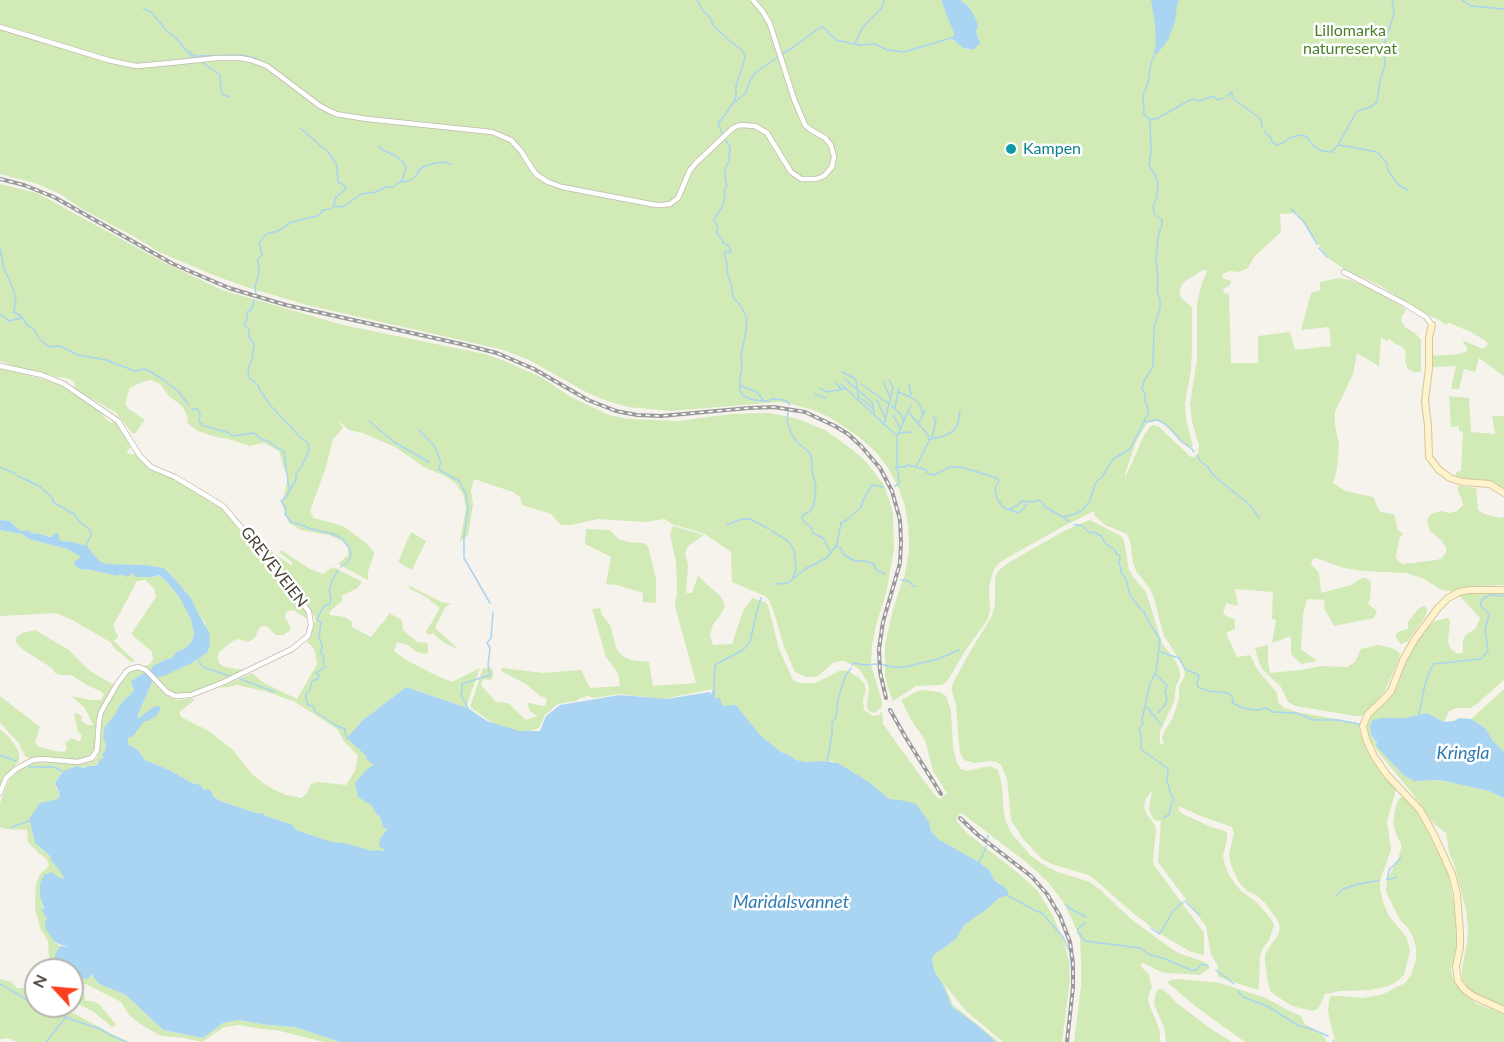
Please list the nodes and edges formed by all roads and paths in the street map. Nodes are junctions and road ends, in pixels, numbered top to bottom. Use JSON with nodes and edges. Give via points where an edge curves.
{"nodes":[{"id":1,"x":753,"y":0,"type":"edge"},
{"id":2,"x":0,"y":27,"type":"edge"},
{"id":3,"x":1344,"y":272,"type":"dead end"},
{"id":4,"x":1432,"y":325,"type":"joint"},
{"id":5,"x":0,"y":366,"type":"edge"},
{"id":6,"x":1504,"y":493,"type":"edge"},
{"id":7,"x":1504,"y":590,"type":"edge"},
{"id":8,"x":0,"y":793,"type":"edge"},
{"id":9,"x":1504,"y":1010,"type":"edge"}],
"edges":[{"from":1,"to":2,"type":"street","via":[[770,24],[805,125],[831,145],[832,167],[820,178],[801,179],[788,168],[767,133],[752,125],[740,126],[696,163],[678,198],[662,205],[548,182],[532,170],[511,140],[492,132],[336,114],[267,66],[250,60],[218,58],[130,65]]},
{"from":3,"to":4,"type":"street","via":[[1405,304]]},
{"from":4,"to":6,"type":"street","via":[[1425,401],[1429,457],[1450,478],[1488,483]]},
{"from":5,"to":8,"type":"street","name":"GREVEVEIEN","via":[[64,384],[114,417],[140,456],[155,470],[172,475],[228,510],[293,589],[309,612],[311,625],[305,639],[279,656],[191,695],[178,697],[138,667],[130,669],[101,712],[97,750],[92,758],[78,762],[33,760],[6,778]]},
{"from":7,"to":9,"type":"street","via":[[1470,590],[1448,598],[1415,639],[1391,691],[1368,714],[1363,726],[1374,756],[1420,810],[1452,874],[1460,933],[1458,981],[1473,996]]}]}
